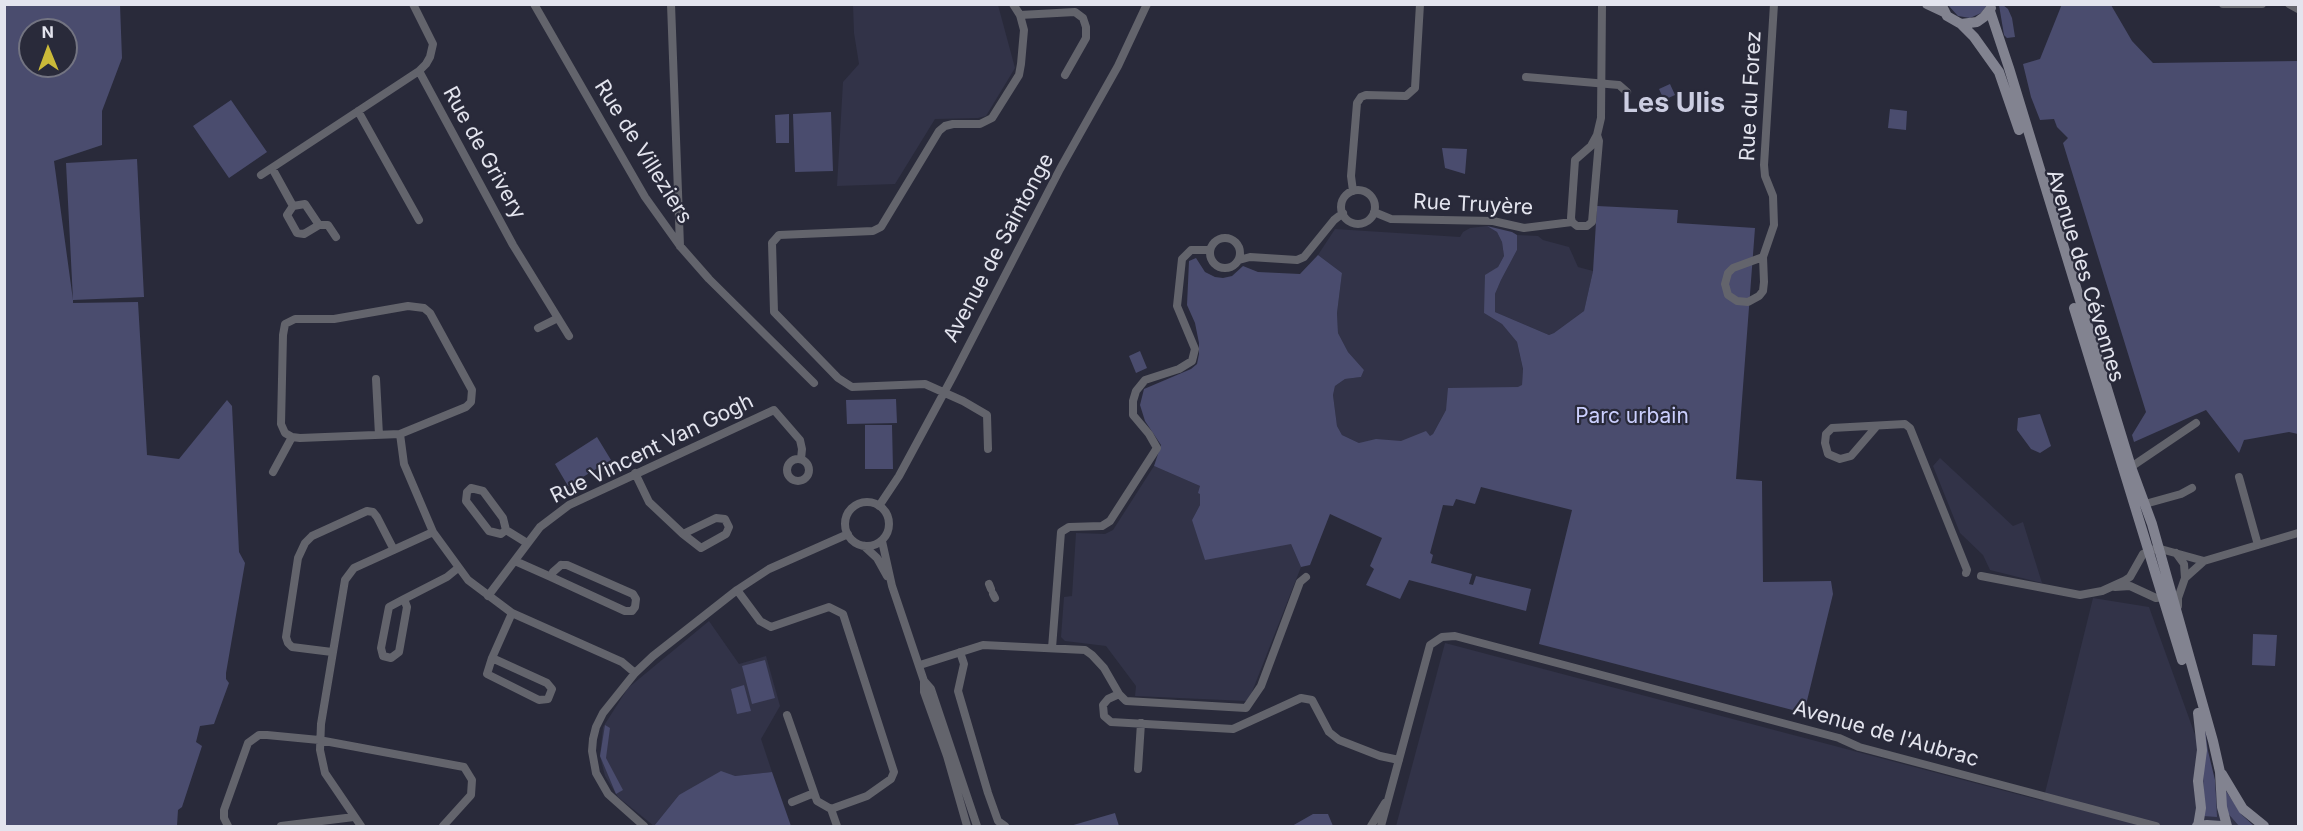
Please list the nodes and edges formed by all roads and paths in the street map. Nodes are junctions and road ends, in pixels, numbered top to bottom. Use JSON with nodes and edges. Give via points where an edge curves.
{"nodes":[{"id":1,"x":413,"y":4,"type":"edge"},
{"id":2,"x":534,"y":4,"type":"edge"},
{"id":3,"x":671,"y":4,"type":"edge"},
{"id":4,"x":1013,"y":4,"type":"edge"},
{"id":5,"x":1147,"y":4,"type":"edge"},
{"id":6,"x":1420,"y":4,"type":"edge"},
{"id":7,"x":1602,"y":4,"type":"edge"},
{"id":8,"x":1774,"y":4,"type":"edge"},
{"id":9,"x":1927,"y":4,"type":"edge"},
{"id":10,"x":2223,"y":4,"type":"edge"},
{"id":11,"x":2262,"y":4,"type":"edge"},
{"id":12,"x":2289,"y":4,"type":"edge"},
{"id":13,"x":1942,"y":8,"type":"edge"},
{"id":14,"x":1991,"y":8,"type":"edge"},
{"id":15,"x":2298,"y":9,"type":"edge"},
{"id":16,"x":1020,"y":15,"type":"junction"},
{"id":17,"x":1961,"y":24,"type":"junction"},
{"id":18,"x":418,"y":71,"type":"junction"},
{"id":19,"x":1065,"y":75,"type":"dead end"},
{"id":20,"x":1526,"y":77,"type":"dead end"},
{"id":21,"x":1627,"y":92,"type":"dead end"},
{"id":22,"x":358,"y":111,"type":"junction"},
{"id":23,"x":1597,"y":135,"type":"junction"},
{"id":24,"x":272,"y":168,"type":"junction"},
{"id":25,"x":261,"y":176,"type":"dead end"},
{"id":26,"x":1353,"y":191,"type":"junction"},
{"id":27,"x":293,"y":206,"type":"junction"},
{"id":28,"x":1374,"y":212,"type":"junction"},
{"id":29,"x":1343,"y":213,"type":"junction"},
{"id":30,"x":419,"y":220,"type":"dead end"},
{"id":31,"x":1572,"y":222,"type":"junction"},
{"id":32,"x":319,"y":225,"type":"junction"},
{"id":33,"x":336,"y":237,"type":"dead end"},
{"id":34,"x":680,"y":246,"type":"junction"},
{"id":35,"x":1209,"y":250,"type":"junction"},
{"id":36,"x":1763,"y":257,"type":"junction"},
{"id":37,"x":1239,"y":260,"type":"junction"},
{"id":38,"x":558,"y":318,"type":"junction"},
{"id":39,"x":538,"y":328,"type":"dead end"},
{"id":40,"x":569,"y":336,"type":"dead end"},
{"id":41,"x":376,"y":379,"type":"dead end"},
{"id":42,"x":814,"y":383,"type":"dead end"},
{"id":43,"x":944,"y":392,"type":"junction"},
{"id":44,"x":2196,"y":423,"type":"dead end"},
{"id":45,"x":1876,"y":427,"type":"junction"},
{"id":46,"x":400,"y":434,"type":"junction"},
{"id":47,"x":378,"y":435,"type":"junction"},
{"id":48,"x":292,"y":437,"type":"junction"},
{"id":49,"x":988,"y":450,"type":"dead end"},
{"id":50,"x":801,"y":459,"type":"dead end"},
{"id":51,"x":2131,"y":467,"type":"junction"},
{"id":52,"x":273,"y":472,"type":"dead end"},
{"id":53,"x":635,"y":473,"type":"junction"},
{"id":54,"x":2239,"y":477,"type":"dead end"},
{"id":55,"x":2192,"y":488,"type":"dead end"},
{"id":56,"x":2145,"y":504,"type":"junction"},
{"id":57,"x":879,"y":506,"type":"junction"},
{"id":58,"x":506,"y":530,"type":"junction"},
{"id":59,"x":433,"y":532,"type":"junction"},
{"id":60,"x":2298,"y":533,"type":"edge"},
{"id":61,"x":683,"y":534,"type":"junction"},
{"id":62,"x":848,"y":534,"type":"junction"},
{"id":63,"x":882,"y":541,"type":"junction"},
{"id":64,"x":527,"y":543,"type":"junction"},
{"id":65,"x":2258,"y":545,"type":"junction"},
{"id":66,"x":864,"y":546,"type":"junction"},
{"id":67,"x":2152,"y":549,"type":"junction"},
{"id":68,"x":394,"y":550,"type":"junction"},
{"id":69,"x":2176,"y":553,"type":"junction"},
{"id":70,"x":515,"y":561,"type":"junction"},
{"id":71,"x":2204,"y":561,"type":"junction"},
{"id":72,"x":458,"y":568,"type":"junction"},
{"id":73,"x":2135,"y":569,"type":"junction"},
{"id":74,"x":1966,"y":573,"type":"dead end"},
{"id":75,"x":1981,"y":576,"type":"dead end"},
{"id":76,"x":551,"y":577,"type":"junction"},
{"id":77,"x":1306,"y":577,"type":"dead end"},
{"id":78,"x":2185,"y":578,"type":"junction"},
{"id":79,"x":892,"y":586,"type":"junction"},
{"id":80,"x":2112,"y":587,"type":"junction"},
{"id":81,"x":737,"y":590,"type":"junction"},
{"id":82,"x":2142,"y":591,"type":"junction"},
{"id":83,"x":2171,"y":594,"type":"junction"},
{"id":84,"x":488,"y":596,"type":"junction"},
{"id":85,"x":404,"y":599,"type":"junction"},
{"id":86,"x":512,"y":613,"type":"junction"},
{"id":87,"x":1052,"y":648,"type":"junction"},
{"id":88,"x":332,"y":652,"type":"junction"},
{"id":89,"x":960,"y":652,"type":"junction"},
{"id":90,"x":492,"y":658,"type":"junction"},
{"id":91,"x":920,"y":665,"type":"junction"},
{"id":92,"x":635,"y":673,"type":"junction"},
{"id":93,"x":924,"y":681,"type":"junction"},
{"id":94,"x":1119,"y":694,"type":"junction"},
{"id":95,"x":787,"y":715,"type":"dead end"},
{"id":96,"x":1141,"y":723,"type":"junction"},
{"id":97,"x":319,"y":740,"type":"junction"},
{"id":98,"x":1399,"y":760,"type":"junction"},
{"id":99,"x":1138,"y":769,"type":"dead end"},
{"id":100,"x":2220,"y":771,"type":"junction"},
{"id":101,"x":814,"y":793,"type":"junction"},
{"id":102,"x":1387,"y":800,"type":"junction"},
{"id":103,"x":792,"y":802,"type":"dead end"},
{"id":104,"x":831,"y":809,"type":"junction"},
{"id":105,"x":354,"y":818,"type":"junction"},
{"id":106,"x":228,"y":826,"type":"edge"},
{"id":107,"x":281,"y":826,"type":"edge"},
{"id":108,"x":360,"y":826,"type":"edge"},
{"id":109,"x":443,"y":826,"type":"edge"},
{"id":110,"x":644,"y":826,"type":"edge"},
{"id":111,"x":837,"y":826,"type":"edge"},
{"id":112,"x":967,"y":826,"type":"edge"},
{"id":113,"x":977,"y":826,"type":"edge"},
{"id":114,"x":1005,"y":826,"type":"edge"},
{"id":115,"x":1371,"y":826,"type":"edge"},
{"id":116,"x":1381,"y":826,"type":"edge"},
{"id":117,"x":2156,"y":826,"type":"edge"},
{"id":118,"x":2198,"y":826,"type":"edge"},
{"id":119,"x":2221,"y":826,"type":"edge"},
{"id":120,"x":2227,"y":826,"type":"edge"},
{"id":121,"x":2264,"y":826,"type":"edge"}],
"edges":[{"from":1,"to":18,"type":"street","name":"Rue de Grivery","via":[[433,44],[430,57]]},
{"from":2,"to":34,"type":"street","name":"Rue de Villeziers","via":[[645,197]]},
{"from":3,"to":34,"type":"street"},
{"from":4,"to":16,"type":"street"},
{"from":5,"to":43,"type":"street","name":"Avenue de Saintonge","via":[[1118,66]]},
{"from":6,"to":26,"type":"street","via":[[1415,88],[1406,96],[1366,94],[1357,103]]},
{"from":7,"to":23,"type":"street"},
{"from":8,"to":36,"type":"street","name":"Rue du Forez","via":[[1764,165],[1775,209]]},
{"from":9,"to":13,"type":"street","name":"Avenue des Cévennes"},
{"from":10,"to":11,"type":"street"},
{"from":12,"to":15,"type":"street"},
{"from":13,"to":17,"type":"street","name":"Avenue des Cévennes"},
{"from":14,"to":17,"type":"street","via":[[1977,22]]},
{"from":14,"to":51,"type":"street","name":"Avenue des Cévennes"},
{"from":16,"to":19,"type":"street","via":[[1075,12],[1083,18],[1086,38]]},
{"from":16,"to":43,"type":"street","via":[[1024,46],[1018,75],[992,117],[980,124],[953,124],[939,131],[881,227],[870,231],[794,233],[773,239],[774,312],[838,378],[852,387],[925,384]]},
{"from":17,"to":67,"type":"street","name":"Avenue des Cévennes","via":[[1999,72]]},
{"from":18,"to":22,"type":"street"},
{"from":18,"to":38,"type":"street","name":"Rue de Grivery","via":[[513,245]]},
{"from":20,"to":21,"type":"street","bridge":true,"via":[[1619,85]]},
{"from":22,"to":24,"type":"street"},
{"from":22,"to":30,"type":"street"},
{"from":23,"to":31,"type":"street","via":[[1575,160]]},
{"from":23,"to":31,"type":"street","name":"Rue Truyère","via":[[1592,222],[1581,227]]},
{"from":24,"to":25,"type":"street"},
{"from":24,"to":27,"type":"street"},
{"from":26,"to":28,"type":"street","via":[[1363,191],[1372,197]]},
{"from":26,"to":29,"type":"street","via":[[1344,198]]},
{"from":27,"to":32,"type":"street","via":[[305,204]]},
{"from":27,"to":32,"type":"street","via":[[287,215],[297,233],[304,234]]},
{"from":28,"to":29,"type":"street","via":[[1361,224],[1350,221]]},
{"from":28,"to":31,"type":"street","name":"Rue Truyère","via":[[1391,219],[1493,221],[1524,228]]},
{"from":29,"to":37,"type":"street","via":[[1304,257]]},
{"from":32,"to":33,"type":"street","via":[[328,225]]},
{"from":34,"to":42,"type":"street","name":"Rue de Villeziers"},
{"from":35,"to":37,"type":"street","via":[[1218,267],[1227,268]]},
{"from":35,"to":37,"type":"street","via":[[1219,238],[1229,238],[1238,244]]},
{"from":35,"to":87,"type":"street","via":[[1191,250],[1182,260],[1177,306],[1194,349],[1191,361],[1144,380],[1133,401],[1133,415],[1157,448],[1110,521],[1102,526],[1070,527],[1061,532]]},
{"from":36,"to":36,"type":"street","name":"Rue du Forez","via":[[1728,273],[1728,295],[1742,303],[1759,296],[1764,282]]},
{"from":38,"to":39,"type":"street"},
{"from":38,"to":40,"type":"street","name":"Rue de Grivery"},
{"from":41,"to":47,"type":"street"},
{"from":43,"to":49,"type":"street","via":[[987,416]]},
{"from":43,"to":57,"type":"street","name":"Avenue de Saintonge"},
{"from":44,"to":51,"type":"street"},
{"from":45,"to":45,"type":"street","via":[[1832,428],[1825,443],[1828,454],[1840,459],[1851,456]]},
{"from":45,"to":74,"type":"street","via":[[1905,424],[1910,428]]},
{"from":46,"to":47,"type":"street"},
{"from":46,"to":48,"type":"street","via":[[466,407],[472,396],[430,313],[417,306],[334,319],[295,319],[285,324],[281,424]]},
{"from":46,"to":59,"type":"street","via":[[404,464]]},
{"from":47,"to":48,"type":"street"},
{"from":48,"to":52,"type":"street"},
{"from":50,"to":53,"type":"street","name":"Rue Vincent Van Gogh","via":[[800,440],[774,410]]},
{"from":51,"to":56,"type":"street","name":"Avenue des Cévennes"},
{"from":53,"to":61,"type":"street","via":[[649,502]]},
{"from":53,"to":64,"type":"street","name":"Rue Vincent Van Gogh","via":[[569,505],[540,527]]},
{"from":54,"to":65,"type":"street"},
{"from":55,"to":56,"type":"street"},
{"from":56,"to":67,"type":"street","name":"Avenue des Cévennes"},
{"from":57,"to":62,"type":"street","via":[[855,506],[847,516]]},
{"from":57,"to":63,"type":"street","via":[[889,523]]},
{"from":58,"to":58,"type":"street","via":[[503,518],[483,491],[471,488],[466,501],[489,531],[501,534]]},
{"from":58,"to":64,"type":"street"},
{"from":59,"to":68,"type":"street"},
{"from":59,"to":72,"type":"street"},
{"from":60,"to":65,"type":"street"},
{"from":61,"to":61,"type":"street","via":[[716,518],[725,519],[729,527],[726,534],[701,548]]},
{"from":62,"to":66,"type":"street"},
{"from":62,"to":81,"type":"street","via":[[769,569]]},
{"from":63,"to":66,"type":"street"},
{"from":63,"to":79,"type":"street"},
{"from":64,"to":70,"type":"street","name":"Rue Vincent Van Gogh"},
{"from":65,"to":71,"type":"street"},
{"from":66,"to":79,"type":"street","via":[[877,558]]},
{"from":67,"to":69,"type":"street"},
{"from":67,"to":73,"type":"street","via":[[2139,559]]},
{"from":67,"to":83,"type":"street","name":"Avenue des Cévennes"},
{"from":68,"to":88,"type":"street","via":[[348,574]]},
{"from":68,"to":88,"type":"street","via":[[377,517],[367,511],[312,536],[300,550],[286,637],[292,647]]},
{"from":69,"to":71,"type":"street"},
{"from":69,"to":78,"type":"street","via":[[2184,564]]},
{"from":70,"to":76,"type":"street"},
{"from":70,"to":84,"type":"street","name":"Rue Vincent Van Gogh"},
{"from":71,"to":78,"type":"street"},
{"from":72,"to":84,"type":"street"},
{"from":72,"to":85,"type":"street"},
{"from":73,"to":80,"type":"street","via":[[2130,577]]},
{"from":73,"to":82,"type":"street"},
{"from":75,"to":80,"type":"street","via":[[2080,596]]},
{"from":76,"to":76,"type":"street","via":[[625,611],[632,611],[636,604],[633,594],[567,565],[557,568]]},
{"from":77,"to":94,"type":"street","via":[[1300,582],[1261,686],[1246,708],[1126,701]]},
{"from":78,"to":83,"type":"street"},
{"from":79,"to":91,"type":"street"},
{"from":80,"to":82,"type":"street","via":[[2130,586]]},
{"from":81,"to":92,"type":"street"},
{"from":81,"to":104,"type":"street","via":[[760,621],[771,627],[829,607],[843,614],[894,772],[891,779],[867,796]]},
{"from":82,"to":83,"type":"street","via":[[2151,596]]},
{"from":83,"to":100,"type":"street","name":"Avenue des Cévennes"},
{"from":83,"to":118,"type":"street","name":"Avenue des Cévennes","via":[[2200,720]]},
{"from":84,"to":86,"type":"street"},
{"from":85,"to":85,"type":"street","via":[[389,607],[382,656],[391,658],[399,652]]},
{"from":86,"to":90,"type":"street"},
{"from":86,"to":92,"type":"street","via":[[622,662]]},
{"from":87,"to":89,"type":"street","via":[[983,645]]},
{"from":87,"to":94,"type":"street","via":[[1085,650],[1104,668]]},
{"from":88,"to":97,"type":"street"},
{"from":89,"to":91,"type":"street"},
{"from":89,"to":114,"type":"street","via":[[964,664],[957,691],[988,794],[998,821]]},
{"from":90,"to":90,"type":"street","via":[[487,670],[490,677],[539,700],[548,699],[552,689],[547,683]]},
{"from":91,"to":93,"type":"street"},
{"from":92,"to":110,"type":"street","via":[[600,718],[592,751],[596,774],[608,794]]},
{"from":93,"to":112,"type":"street","via":[[924,692]]},
{"from":93,"to":113,"type":"street","via":[[931,689]]},
{"from":94,"to":96,"type":"street","via":[[1103,705],[1104,716],[1111,722]]},
{"from":95,"to":101,"type":"street"},
{"from":96,"to":98,"type":"street","via":[[1233,729],[1301,698],[1312,700],[1329,732],[1339,740]]},
{"from":96,"to":99,"type":"street"},
{"from":97,"to":105,"type":"street","via":[[326,773]]},
{"from":97,"to":106,"type":"street","via":[[267,735],[252,738],[224,810]]},
{"from":97,"to":109,"type":"street","via":[[464,767],[472,780],[471,795]]},
{"from":98,"to":102,"type":"street","name":"Avenue de l'Aubrac"},
{"from":98,"to":117,"type":"street","name":"Avenue de l'Aubrac","via":[[1430,645],[1442,637],[1455,636]]},
{"from":100,"to":120,"type":"street","name":"Avenue des Cévennes"},
{"from":100,"to":121,"type":"street","via":[[2243,809]]},
{"from":101,"to":103,"type":"street"},
{"from":101,"to":104,"type":"street","via":[[817,801]]},
{"from":102,"to":115,"type":"street"},
{"from":102,"to":116,"type":"street"},
{"from":104,"to":111,"type":"street"},
{"from":105,"to":107,"type":"street"},
{"from":105,"to":108,"type":"street"},
{"from":118,"to":119,"type":"street"}]}
